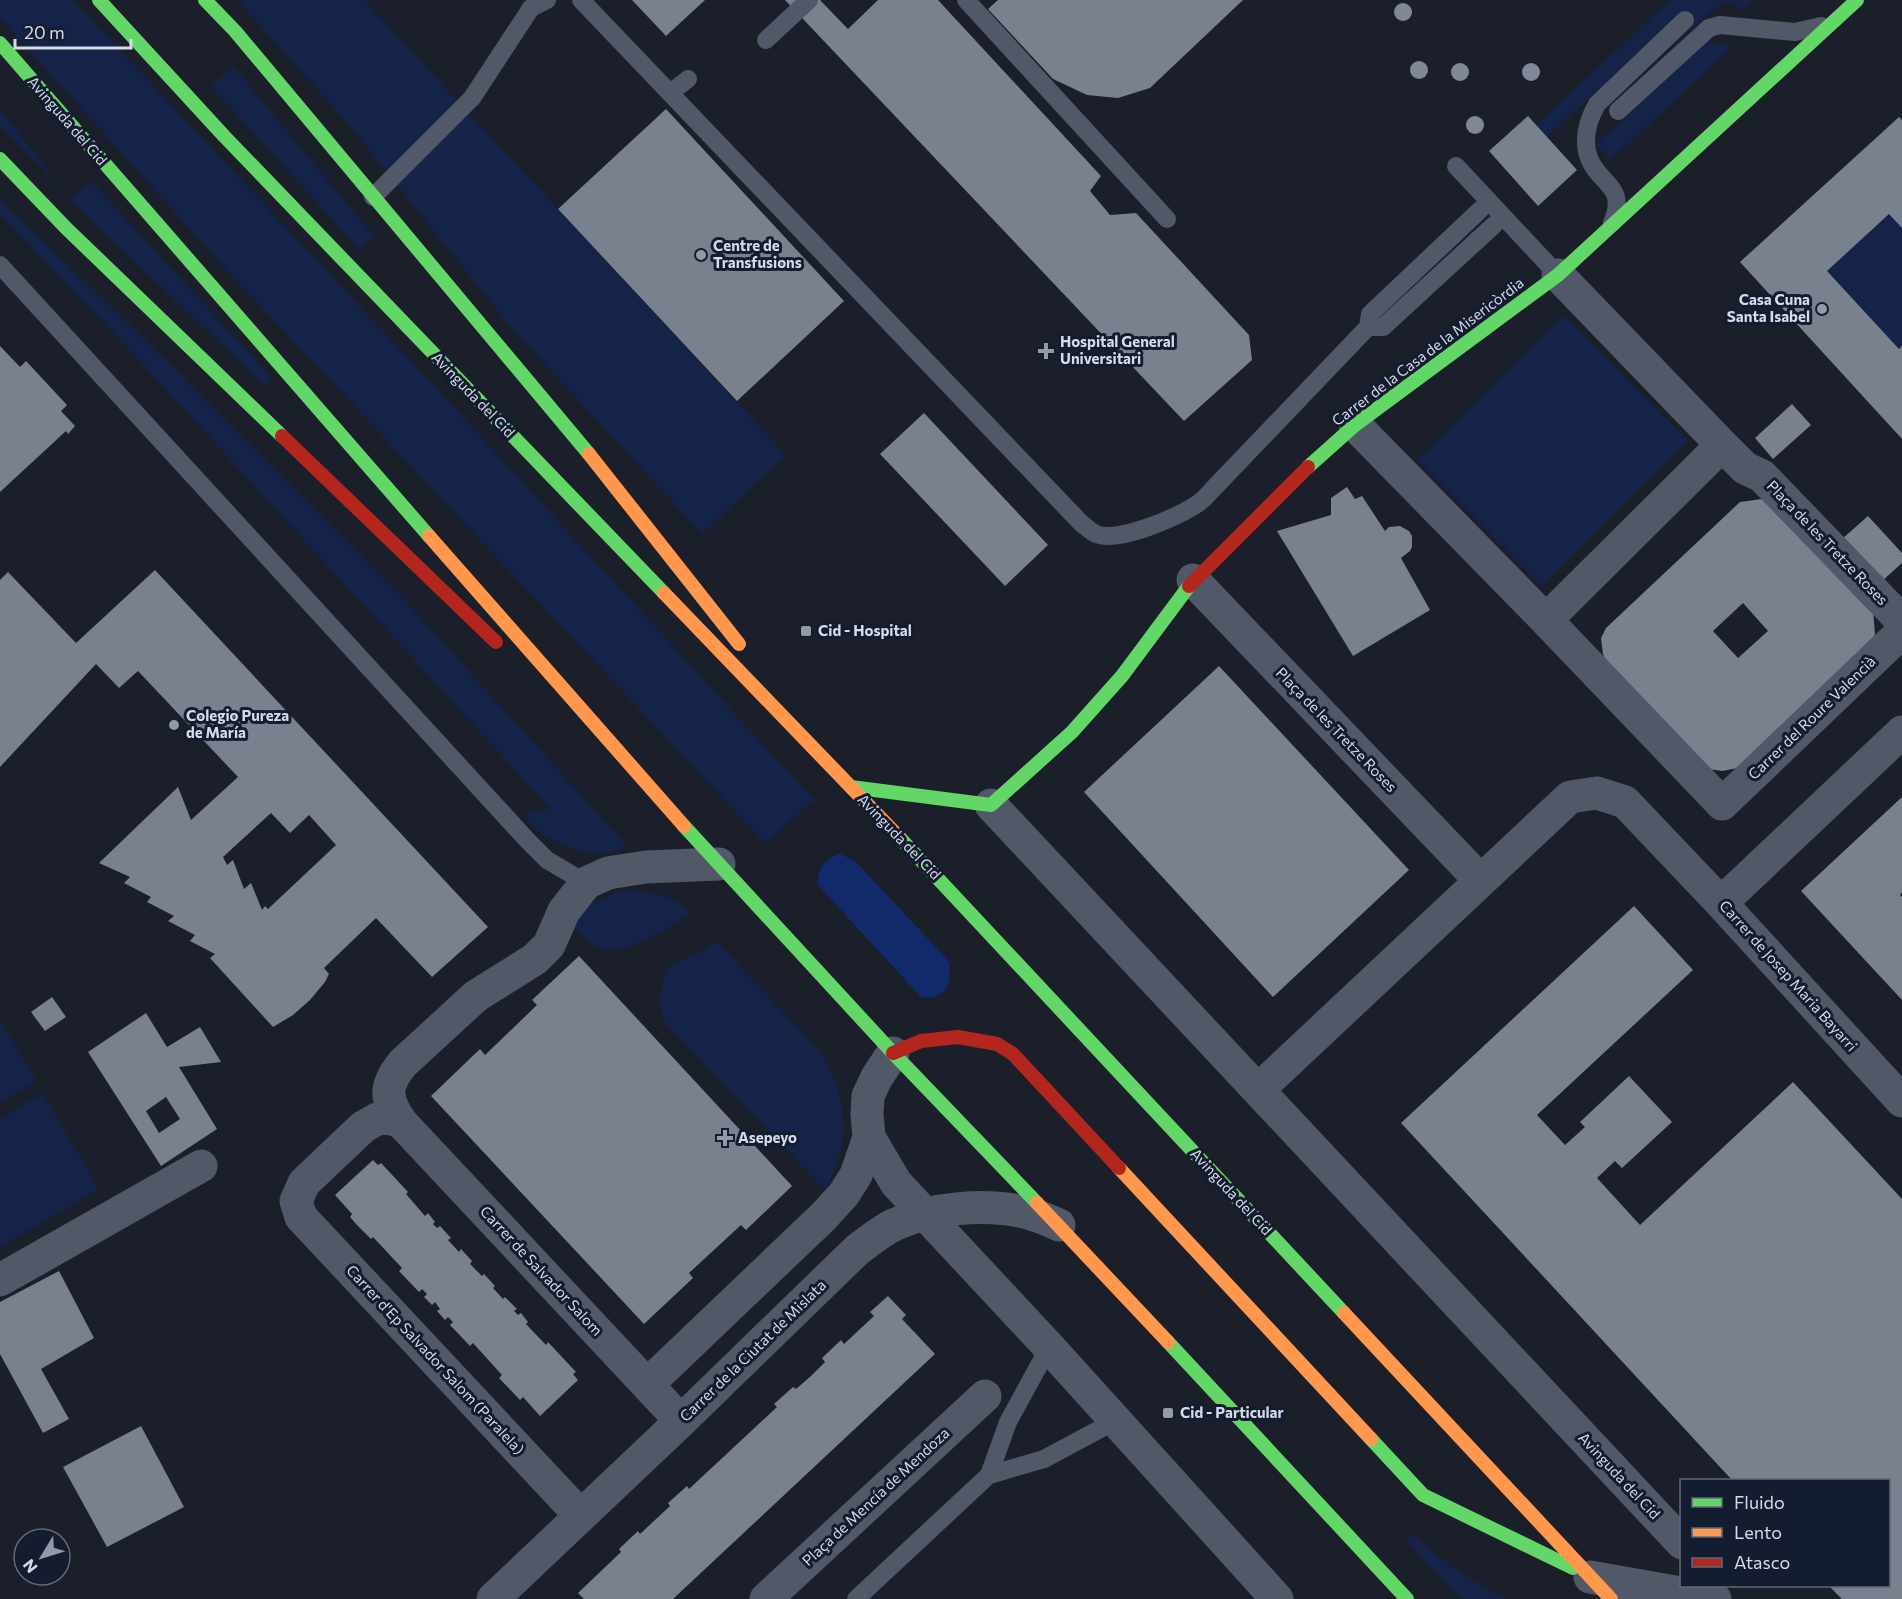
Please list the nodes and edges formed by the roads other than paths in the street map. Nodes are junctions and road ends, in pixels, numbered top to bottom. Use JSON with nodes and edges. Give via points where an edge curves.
{"nodes":[{"id":1,"x":99,"y":0,"type":"edge"},
{"id":2,"x":205,"y":0,"type":"edge"},
{"id":3,"x":547,"y":0,"type":"edge"},
{"id":4,"x":581,"y":0,"type":"edge"},
{"id":5,"x":809,"y":0,"type":"edge"},
{"id":6,"x":966,"y":0,"type":"edge"},
{"id":7,"x":1857,"y":0,"type":"edge"},
{"id":8,"x":1836,"y":19,"type":"junction"},
{"id":9,"x":1685,"y":20,"type":"dead end"},
{"id":10,"x":766,"y":40,"type":"dead end"},
{"id":11,"x":0,"y":43,"type":"edge"},
{"id":12,"x":688,"y":80,"type":"dead end"},
{"id":13,"x":670,"y":93,"type":"junction"},
{"id":14,"x":1618,"y":111,"type":"dead end"},
{"id":15,"x":0,"y":159,"type":"edge"},
{"id":16,"x":1456,"y":166,"type":"dead end"},
{"id":17,"x":373,"y":197,"type":"junction"},
{"id":18,"x":1480,"y":210,"type":"dead end"},
{"id":19,"x":1167,"y":219,"type":"dead end"},
{"id":20,"x":1494,"y":225,"type":"dead end"},
{"id":21,"x":1611,"y":226,"type":"junction"},
{"id":22,"x":0,"y":265,"type":"edge"},
{"id":23,"x":1558,"y":274,"type":"junction"},
{"id":24,"x":1368,"y":327,"type":"junction"},
{"id":25,"x":1355,"y":425,"type":"junction"},
{"id":26,"x":1722,"y":445,"type":"junction"},
{"id":27,"x":1192,"y":580,"type":"junction"},
{"id":28,"x":1546,"y":620,"type":"junction"},
{"id":29,"x":1902,"y":621,"type":"edge"},
{"id":30,"x":1902,"y":632,"type":"edge"},
{"id":31,"x":509,"y":655,"type":"dead end"},
{"id":32,"x":748,"y":656,"type":"dead end"},
{"id":33,"x":770,"y":684,"type":"dead end"},
{"id":34,"x":552,"y":696,"type":"dead end"},
{"id":35,"x":1902,"y":732,"type":"edge"},
{"id":36,"x":851,"y":787,"type":"junction"},
{"id":37,"x":655,"y":795,"type":"junction"},
{"id":38,"x":991,"y":805,"type":"junction"},
{"id":39,"x":719,"y":864,"type":"junction"},
{"id":40,"x":1480,"y":880,"type":"junction"},
{"id":41,"x":586,"y":883,"type":"junction"},
{"id":42,"x":1722,"y":903,"type":"junction"},
{"id":43,"x":893,"y":1053,"type":"junction"},
{"id":44,"x":1258,"y":1089,"type":"junction"},
{"id":45,"x":1902,"y":1101,"type":"edge"},
{"id":46,"x":401,"y":1122,"type":"junction"},
{"id":47,"x":869,"y":1137,"type":"junction"},
{"id":48,"x":201,"y":1166,"type":"dead end"},
{"id":49,"x":924,"y":1213,"type":"junction"},
{"id":50,"x":1059,"y":1224,"type":"junction"},
{"id":51,"x":0,"y":1280,"type":"edge"},
{"id":52,"x":1049,"y":1347,"type":"junction"},
{"id":53,"x":648,"y":1384,"type":"junction"},
{"id":54,"x":986,"y":1396,"type":"dead end"},
{"id":55,"x":681,"y":1421,"type":"junction"},
{"id":56,"x":1115,"y":1421,"type":"junction"},
{"id":57,"x":989,"y":1475,"type":"junction"},
{"id":58,"x":580,"y":1515,"type":"junction"},
{"id":59,"x":1680,"y":1541,"type":"edge"},
{"id":60,"x":1722,"y":1587,"type":"edge"},
{"id":61,"x":1600,"y":1588,"type":"edge"},
{"id":62,"x":493,"y":1599,"type":"edge"},
{"id":63,"x":766,"y":1599,"type":"edge"},
{"id":64,"x":856,"y":1599,"type":"edge"},
{"id":65,"x":1277,"y":1599,"type":"edge"},
{"id":66,"x":1407,"y":1599,"type":"edge"},
{"id":67,"x":1715,"y":1599,"type":"edge"},
{"id":68,"x":1734,"y":1599,"type":"edge"}],
"edges":[{"from":1,"to":36,"type":"main road","name":"Avinguda del Cid","via":[[224,136]]},
{"from":2,"to":17,"type":"main road"},
{"from":3,"to":17,"type":"lane","via":[[531,8],[472,98]]},
{"from":4,"to":13,"type":"lane"},
{"from":5,"to":10,"type":"lane"},
{"from":6,"to":19,"type":"lane"},
{"from":7,"to":8,"type":"main road","name":"Carrer de la Casa de la Misericòrdia"},
{"from":8,"to":14,"type":"lane","via":[[1795,32],[1720,25],[1709,28]]},
{"from":8,"to":21,"type":"main road","name":"Carrer de la Casa de la Misericòrdia"},
{"from":9,"to":21,"type":"lane","via":[[1597,104],[1588,119],[1589,158],[1616,195],[1617,211]]},
{"from":11,"to":37,"type":"main road","name":"Avinguda del Cid"},
{"from":12,"to":13,"type":"lane"},
{"from":13,"to":24,"type":"lane","via":[[1095,534],[1127,534],[1197,504]]},
{"from":15,"to":31,"type":"main road","via":[[66,228]]},
{"from":16,"to":23,"type":"lane"},
{"from":17,"to":32,"type":"main road","via":[[601,468]]},
{"from":18,"to":24,"type":"lane","via":[[1370,314]]},
{"from":20,"to":24,"type":"lane","via":[[1383,327]]},
{"from":21,"to":23,"type":"main road","name":"Carrer de la Casa de la Misericòrdia"},
{"from":22,"to":41,"type":"lane","via":[[528,841],[547,860]]},
{"from":23,"to":25,"type":"main road","name":"Carrer de la Casa de la Misericòrdia"},
{"from":23,"to":26,"type":"street","name":"Plaça de les Tretze Roses"},
{"from":25,"to":27,"type":"main road","name":"Carrer de la Casa de la Misericòrdia"},
{"from":25,"to":28,"type":"street"},
{"from":26,"to":28,"type":"street"},
{"from":26,"to":29,"type":"street","name":"Plaça de les Tretze Roses","via":[[1745,468],[1762,476]]},
{"from":27,"to":38,"type":"main road","name":"Carrer de la Casa de la Misericòrdia","via":[[1122,676],[1072,732]]},
{"from":27,"to":40,"type":"street","name":"Plaça de les Tretze Roses"},
{"from":28,"to":30,"type":"street","name":"Carrer del Roure Valencià","via":[[1722,804]]},
{"from":33,"to":36,"type":"main road","name":"Avinguda del Cid"},
{"from":34,"to":37,"type":"main road","name":"Avinguda del Cid"},
{"from":35,"to":42,"type":"street"},
{"from":36,"to":38,"type":"main road"},
{"from":36,"to":61,"type":"main road","name":"Avinguda del Cid"},
{"from":37,"to":39,"type":"main road","name":"Avinguda del Cid"},
{"from":38,"to":44,"type":"street","name":"Avinguda del Cid"},
{"from":39,"to":41,"type":"street","via":[[646,867],[608,873]]},
{"from":39,"to":43,"type":"main road","name":"Avinguda del Cid"},
{"from":40,"to":42,"type":"street","name":"Carrer de Josep Maria Bayarri","via":[[1570,797],[1597,793],[1625,801]]},
{"from":40,"to":44,"type":"street"},
{"from":41,"to":46,"type":"street","name":"Carrer de Salvador Salom","via":[[564,911],[549,945],[535,959],[476,996],[393,1074],[389,1099]]},
{"from":42,"to":45,"type":"street","name":"Carrer de Josep Maria Bayarri"},
{"from":43,"to":47,"type":"street","via":[[868,1096]]},
{"from":43,"to":50,"type":"main road","name":"Avinguda del Cid"},
{"from":43,"to":61,"type":"main road","via":[[921,1041],[958,1037],[997,1044],[1013,1054],[1423,1495]]},
{"from":44,"to":59,"type":"street","name":"Avinguda del Cid"},
{"from":46,"to":53,"type":"street","name":"Carrer de Salvador Salom"},
{"from":46,"to":58,"type":"street","name":"Carrer d'Ep Salvador Salom (Paralela)","via":[[377,1119],[363,1127],[304,1183],[296,1201],[301,1217]]},
{"from":47,"to":49,"type":"street","via":[[896,1183]]},
{"from":47,"to":53,"type":"street","via":[[856,1175],[844,1194]]},
{"from":48,"to":51,"type":"street"},
{"from":49,"to":50,"type":"street","name":"Carrer de la Ciutat de Mislata","via":[[992,1208],[1023,1212]]},
{"from":49,"to":52,"type":"street"},
{"from":49,"to":55,"type":"street","name":"Carrer de la Ciutat de Mislata","via":[[893,1225],[857,1250]]},
{"from":50,"to":66,"type":"main road","name":"Avinguda del Cid"},
{"from":52,"to":56,"type":"street"},
{"from":52,"to":57,"type":"lane","via":[[1008,1422]]},
{"from":53,"to":55,"type":"street","name":"Carrer de Salvador Salom"},
{"from":54,"to":63,"type":"street","name":"Plaça de Mencía de Mendoza"},
{"from":55,"to":58,"type":"street","name":"Carrer de la Ciutat de Mislata"},
{"from":56,"to":57,"type":"lane","via":[[1044,1459]]},
{"from":56,"to":65,"type":"street"},
{"from":57,"to":64,"type":"lane"},
{"from":58,"to":62,"type":"street","name":"Carrer de la Ciutat de Mislata"},
{"from":60,"to":68,"type":"street"},
{"from":61,"to":67,"type":"street"}]}
